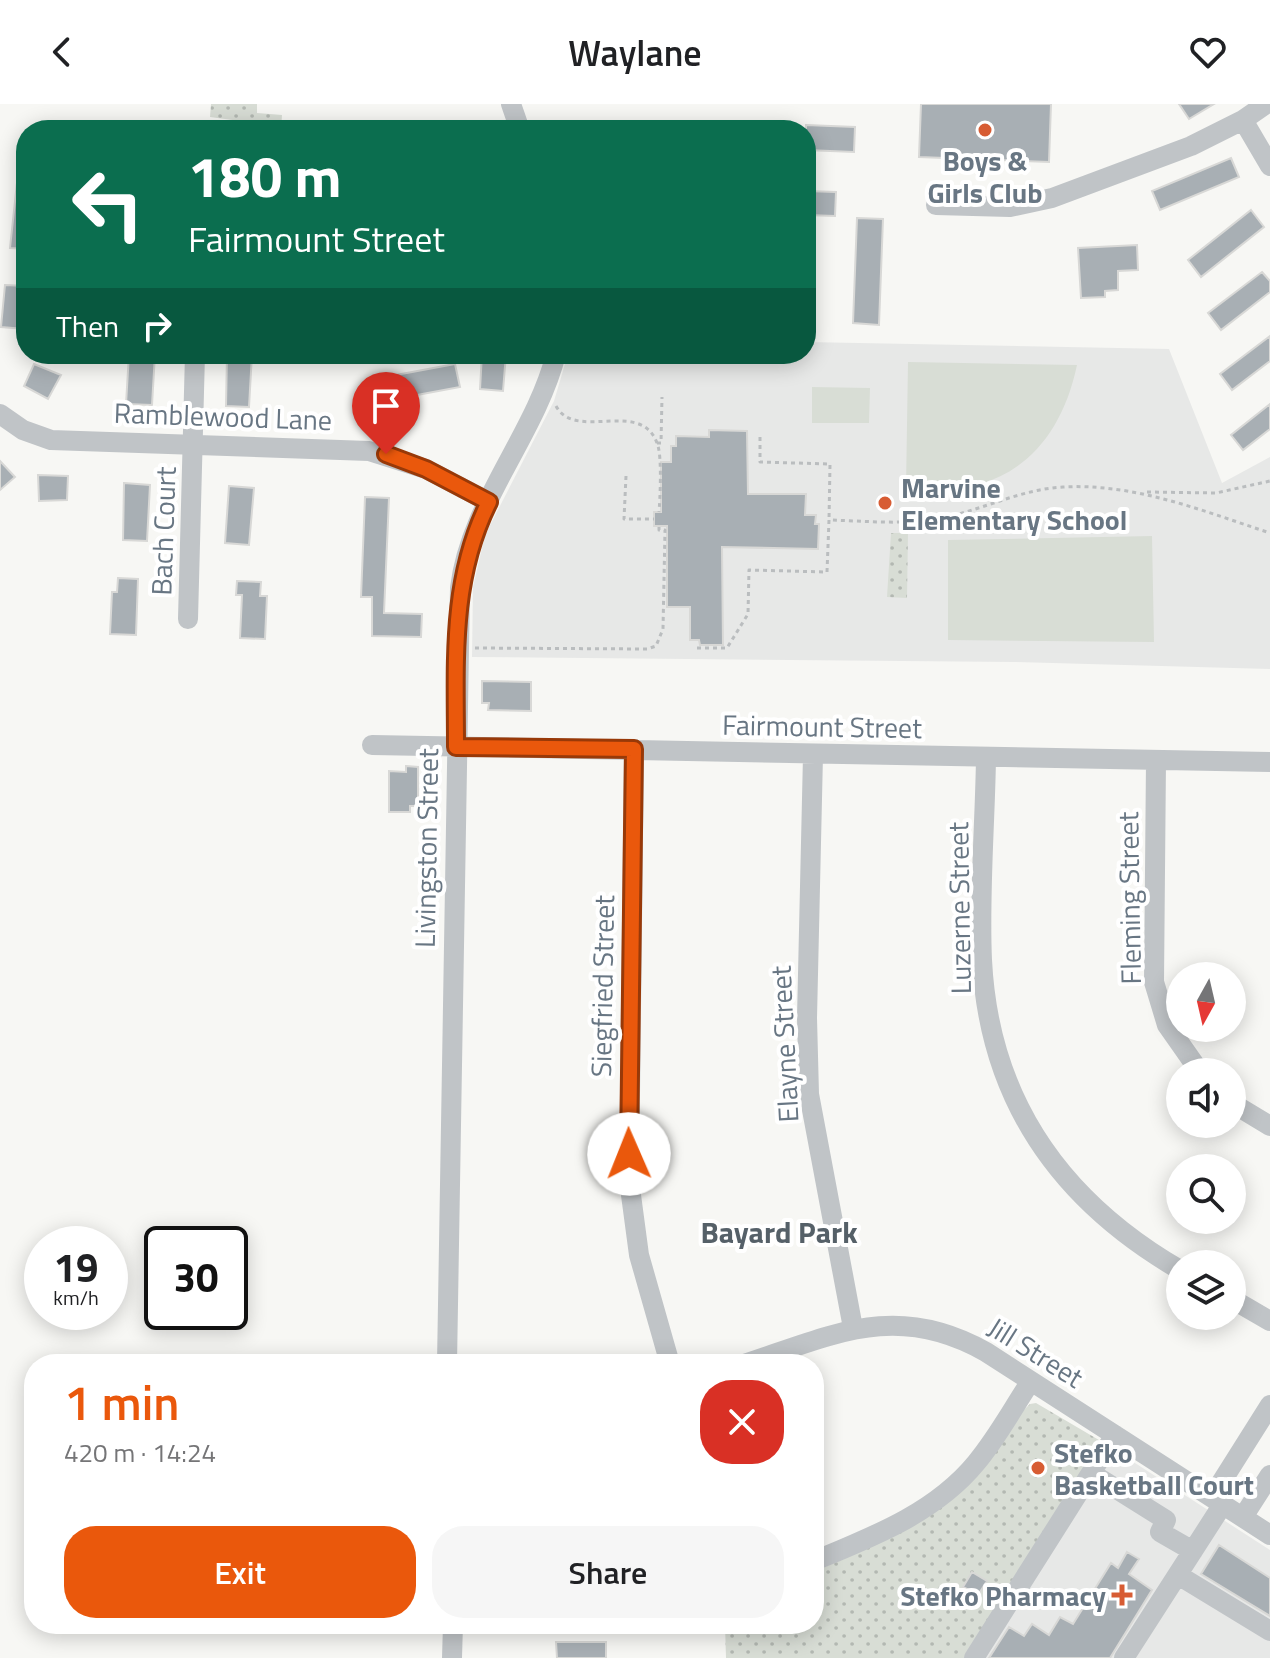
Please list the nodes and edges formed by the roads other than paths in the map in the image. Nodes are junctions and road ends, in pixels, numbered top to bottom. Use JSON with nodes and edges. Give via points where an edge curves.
{"nodes":[{"id":1,"x":1266,"y":104,"type":"edge"},
{"id":2,"x":1243,"y":120,"type":"junction"},
{"id":3,"x":1270,"y":166,"type":"edge"},
{"id":4,"x":936,"y":205,"type":"dead end"},
{"id":5,"x":195,"y":364,"type":"edge"},
{"id":6,"x":552,"y":364,"type":"edge"},
{"id":7,"x":0,"y":414,"type":"edge"},
{"id":8,"x":193,"y":444,"type":"junction"},
{"id":9,"x":489,"y":502,"type":"junction"},
{"id":10,"x":188,"y":619,"type":"dead end"},
{"id":11,"x":372,"y":745,"type":"dead end"},
{"id":12,"x":456,"y":747,"type":"junction"},
{"id":13,"x":634,"y":749,"type":"junction"},
{"id":14,"x":813,"y":755,"type":"junction"},
{"id":15,"x":986,"y":758,"type":"junction"},
{"id":16,"x":1156,"y":760,"type":"junction"},
{"id":17,"x":1270,"y":762,"type":"edge"},
{"id":18,"x":1190,"y":1058,"type":"edge"},
{"id":19,"x":1246,"y":1111,"type":"edge"},
{"id":20,"x":1270,"y":1126,"type":"edge"},
{"id":21,"x":1166,"y":1261,"type":"edge"},
{"id":22,"x":1246,"y":1307,"type":"edge"},
{"id":23,"x":1270,"y":1321,"type":"edge"},
{"id":24,"x":853,"y":1328,"type":"junction"},
{"id":25,"x":447,"y":1354,"type":"edge"},
{"id":26,"x":667,"y":1354,"type":"edge"},
{"id":27,"x":774,"y":1354,"type":"edge"},
{"id":28,"x":1031,"y":1381,"type":"junction"},
{"id":29,"x":1270,"y":1405,"type":"edge"},
{"id":30,"x":1115,"y":1435,"type":"junction"},
{"id":31,"x":1091,"y":1473,"type":"junction"},
{"id":32,"x":1270,"y":1475,"type":"edge"},
{"id":33,"x":1218,"y":1501,"type":"junction"},
{"id":34,"x":1243,"y":1517,"type":"junction"},
{"id":35,"x":1270,"y":1535,"type":"edge"},
{"id":36,"x":1193,"y":1551,"type":"junction"},
{"id":37,"x":824,"y":1556,"type":"edge"},
{"id":38,"x":1178,"y":1575,"type":"junction"},
{"id":39,"x":1270,"y":1631,"type":"edge"},
{"id":40,"x":453,"y":1634,"type":"edge"},
{"id":41,"x":452,"y":1658,"type":"edge"},
{"id":42,"x":974,"y":1658,"type":"edge"},
{"id":43,"x":1124,"y":1658,"type":"edge"}],
"edges":[{"from":1,"to":2,"type":"street"},
{"from":2,"to":3,"type":"street"},
{"from":2,"to":4,"type":"street","via":[[1171,154],[1052,198],[1010,207]]},
{"from":5,"to":8,"type":"street","name":"Bach Court"},
{"from":6,"to":9,"type":"street","name":"Livingston Street","via":[[536,410]]},
{"from":7,"to":8,"type":"street","name":"Ramblewood Lane","via":[[51,440]]},
{"from":8,"to":9,"type":"street","name":"Ramblewood Lane","via":[[369,451],[426,469]]},
{"from":8,"to":10,"type":"street","name":"Bach Court"},
{"from":9,"to":12,"type":"street","name":"Livingston Street","via":[[461,580]]},
{"from":11,"to":12,"type":"street","name":"Fairmount Street"},
{"from":12,"to":13,"type":"street","name":"Fairmount Street"},
{"from":12,"to":25,"type":"street","name":"Livingston Street"},
{"from":13,"to":14,"type":"street","name":"Fairmount Street"},
{"from":13,"to":26,"type":"street","name":"Siegfried Street","via":[[629,1180],[639,1255]]},
{"from":14,"to":15,"type":"street","name":"Fairmount Street"},
{"from":14,"to":24,"type":"street","name":"Elayne Street","via":[[809,1094]]},
{"from":15,"to":16,"type":"street","name":"Fairmount Street"},
{"from":15,"to":21,"type":"street","name":"Luzerne Street","via":[[982,959],[991,1023],[1007,1078],[1042,1148],[1073,1188],[1130,1239]]},
{"from":16,"to":17,"type":"street","name":"Fairmount Street"},
{"from":16,"to":18,"type":"street","name":"Fleming Street","via":[[1154,982],[1167,1025]]},
{"from":19,"to":20,"type":"street"},
{"from":22,"to":23,"type":"street"},
{"from":24,"to":27,"type":"street","name":"Jill Street"},
{"from":24,"to":28,"type":"street","name":"Jill Street","via":[[893,1325],[939,1333],[976,1346]]},
{"from":28,"to":30,"type":"street","name":"Jill Street"},
{"from":28,"to":37,"type":"street","via":[[985,1452],[950,1490],[897,1523]]},
{"from":29,"to":33,"type":"street"},
{"from":30,"to":31,"type":"street"},
{"from":30,"to":33,"type":"street","name":"Jill Street"},
{"from":31,"to":36,"type":"street","via":[[1166,1520],[1160,1532]]},
{"from":31,"to":42,"type":"street"},
{"from":32,"to":34,"type":"street"},
{"from":33,"to":34,"type":"street","name":"Jill Street"},
{"from":33,"to":36,"type":"street"},
{"from":34,"to":35,"type":"street","name":"Jill Street"},
{"from":36,"to":38,"type":"street"},
{"from":38,"to":39,"type":"street"},
{"from":38,"to":43,"type":"street"},
{"from":40,"to":41,"type":"street"}]}
